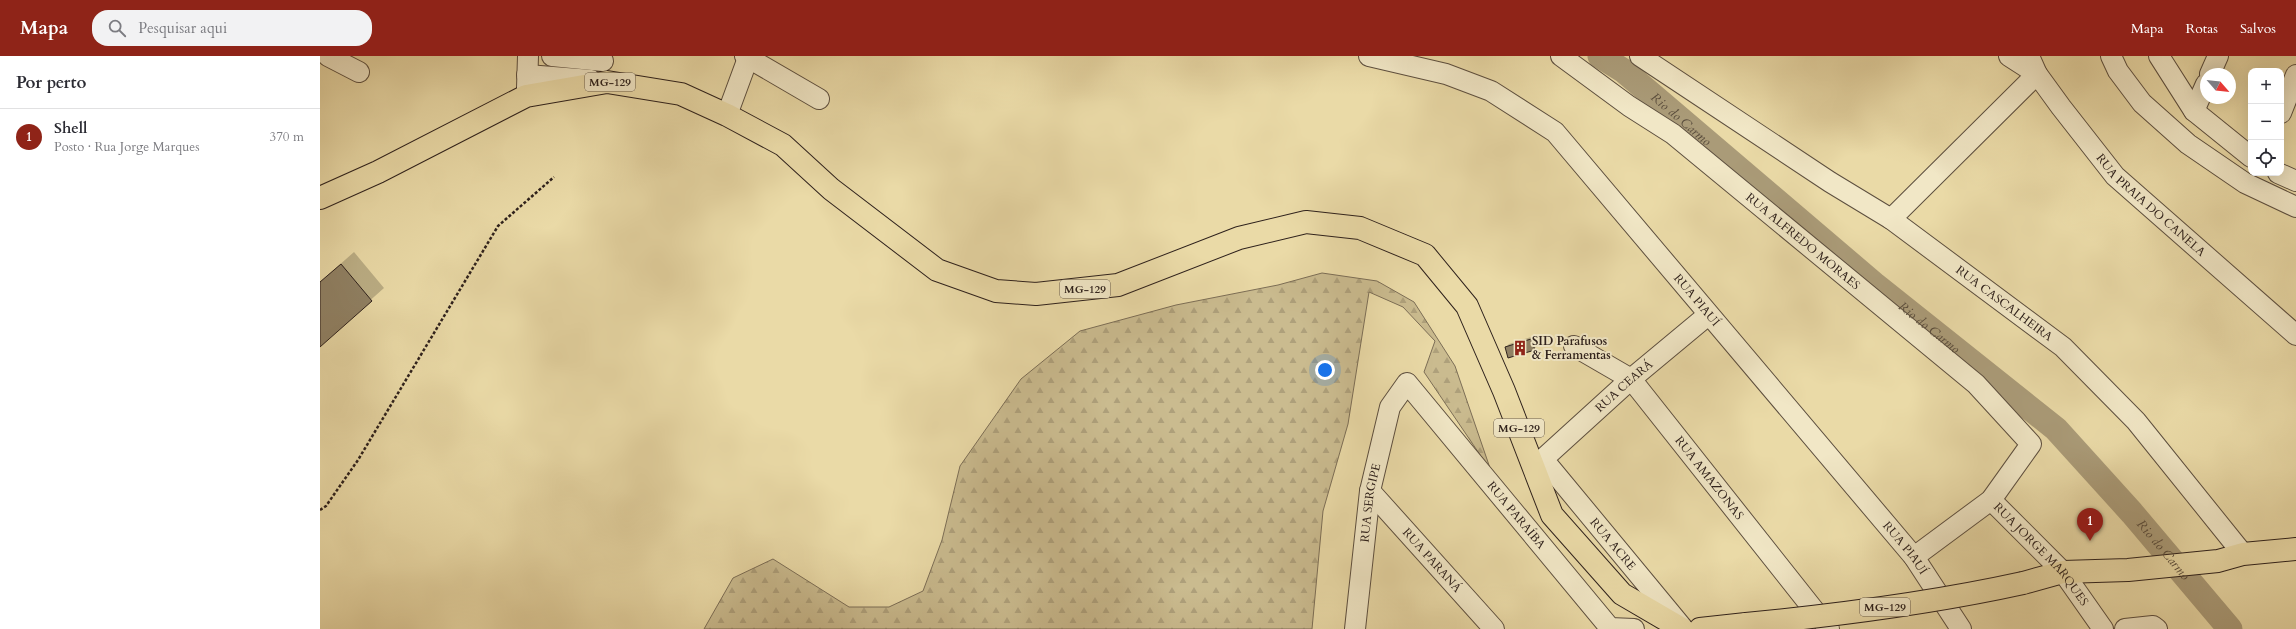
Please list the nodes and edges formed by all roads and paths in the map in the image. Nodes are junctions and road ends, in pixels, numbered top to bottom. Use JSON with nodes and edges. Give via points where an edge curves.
{"nodes":[{"id":1,"x":328,"y":56,"type":"edge"},
{"id":2,"x":552,"y":56,"type":"edge"},
{"id":3,"x":1369,"y":56,"type":"edge"},
{"id":4,"x":1561,"y":56,"type":"edge"},
{"id":5,"x":1640,"y":56,"type":"edge"},
{"id":6,"x":2009,"y":56,"type":"edge"},
{"id":7,"x":2029,"y":56,"type":"edge"},
{"id":8,"x":2111,"y":56,"type":"edge"},
{"id":9,"x":2159,"y":56,"type":"edge"},
{"id":10,"x":2218,"y":56,"type":"edge"},
{"id":11,"x":747,"y":57,"type":"edge"},
{"id":12,"x":2213,"y":68,"type":"edge"},
{"id":13,"x":605,"y":71,"type":"junction"},
{"id":14,"x":359,"y":72,"type":"dead end"},
{"id":15,"x":2038,"y":74,"type":"junction"},
{"id":16,"x":2296,"y":75,"type":"edge"},
{"id":17,"x":527,"y":76,"type":"edge"},
{"id":18,"x":2200,"y":98,"type":"edge"},
{"id":19,"x":819,"y":99,"type":"dead end"},
{"id":20,"x":2284,"y":105,"type":"edge"},
{"id":21,"x":2194,"y":111,"type":"junction"},
{"id":22,"x":727,"y":115,"type":"junction"},
{"id":23,"x":2248,"y":155,"type":"edge"},
{"id":24,"x":2284,"y":176,"type":"edge"},
{"id":25,"x":554,"y":177,"type":"dead end"},
{"id":26,"x":2296,"y":181,"type":"edge"},
{"id":27,"x":320,"y":198,"type":"edge"},
{"id":28,"x":2296,"y":207,"type":"edge"},
{"id":29,"x":1891,"y":219,"type":"junction"},
{"id":30,"x":1708,"y":315,"type":"junction"},
{"id":31,"x":2296,"y":335,"type":"edge"},
{"id":32,"x":1574,"y":346,"type":"dead end"},
{"id":33,"x":1631,"y":379,"type":"junction"},
{"id":34,"x":1407,"y":383,"type":"joint"},
{"id":35,"x":1542,"y":459,"type":"joint"},
{"id":36,"x":1370,"y":491,"type":"junction"},
{"id":37,"x":1991,"y":500,"type":"junction"},
{"id":38,"x":320,"y":510,"type":"edge"},
{"id":39,"x":2296,"y":549,"type":"edge"},
{"id":40,"x":2243,"y":554,"type":"junction"},
{"id":41,"x":1914,"y":556,"type":"junction"},
{"id":42,"x":2062,"y":572,"type":"junction"},
{"id":43,"x":1355,"y":629,"type":"edge"},
{"id":44,"x":1494,"y":629,"type":"edge"},
{"id":45,"x":1610,"y":629,"type":"edge"},
{"id":46,"x":1634,"y":629,"type":"edge"},
{"id":47,"x":1683,"y":629,"type":"edge"},
{"id":48,"x":1700,"y":629,"type":"edge"},
{"id":49,"x":1829,"y":629,"type":"edge"},
{"id":50,"x":1961,"y":629,"type":"edge"},
{"id":51,"x":2102,"y":629,"type":"edge"},
{"id":52,"x":2125,"y":629,"type":"edge"},
{"id":53,"x":2157,"y":629,"type":"edge"}],
"edges":[{"from":1,"to":14,"type":"street"},
{"from":2,"to":13,"type":"street"},
{"from":3,"to":30,"type":"street","name":"RUA PIAUÍ","via":[[1446,74],[1491,91],[1554,132]]},
{"from":4,"to":37,"type":"street","name":"RUA ALFREDO MORAES","via":[[1629,106],[1673,134],[1976,384],[2031,444]]},
{"from":5,"to":29,"type":"street","name":"RUA CASCALHEIRA","via":[[1830,182]]},
{"from":6,"to":15,"type":"street"},
{"from":7,"to":15,"type":"street","name":"RUA PRAIA DO CANELA"},
{"from":8,"to":28,"type":"street","via":[[2118,71],[2142,102],[2188,144],[2245,183]]},
{"from":9,"to":21,"type":"street"},
{"from":10,"to":12,"type":"street"},
{"from":11,"to":19,"type":"street"},
{"from":11,"to":22,"type":"street"},
{"from":13,"to":17,"type":"main road","name":"MG-129","number":"MG-129"},
{"from":13,"to":22,"type":"main road","name":"MG-129","number":"MG-129","via":[[681,94]]},
{"from":15,"to":29,"type":"street"},
{"from":15,"to":31,"type":"street","name":"RUA PRAIA DO CANELA","via":[[2060,107],[2115,176]]},
{"from":16,"to":20,"type":"street"},
{"from":17,"to":27,"type":"main road","name":"MG-129","number":"MG-129","via":[[378,172]]},
{"from":18,"to":21,"type":"street"},
{"from":21,"to":23,"type":"street"},
{"from":22,"to":47,"type":"main road","name":"MG-129","number":"MG-129","via":[[783,145],[831,189],[937,270],[996,291],[1036,294],[1118,285],[1239,238],[1306,222],[1360,228],[1425,255],[1467,306],[1504,391],[1552,515],[1622,594]]},
{"from":24,"to":26,"type":"street"},
{"from":25,"to":38,"type":"path","via":[[498,226],[358,460],[326,506]]},
{"from":29,"to":40,"type":"street","name":"RUA CASCALHEIRA","via":[[2063,347],[2136,421]]},
{"from":30,"to":33,"type":"street","name":"RUA CEARÁ"},
{"from":30,"to":41,"type":"street","name":"RUA PIAUÍ"},
{"from":32,"to":33,"type":"street","name":"RUA AMAZONAS"},
{"from":33,"to":35,"type":"street","name":"RUA CEARÁ"},
{"from":33,"to":49,"type":"street","name":"RUA AMAZONAS"},
{"from":34,"to":36,"type":"street","name":"RUA SERGIPE","via":[[1390,407]]},
{"from":34,"to":45,"type":"street","name":"RUA PARAÍBA"},
{"from":35,"to":47,"type":"street","name":"RUA ACRE"},
{"from":36,"to":43,"type":"street","name":"RUA SERGIPE"},
{"from":36,"to":44,"type":"street","name":"RUA PARANÁ"},
{"from":37,"to":41,"type":"street"},
{"from":37,"to":42,"type":"street","name":"RUA JORGE MARQUES"},
{"from":39,"to":40,"type":"main road","number":"MG-129"},
{"from":40,"to":42,"type":"main road","number":"MG-129","via":[[2218,561],[2128,570]]},
{"from":41,"to":50,"type":"street","name":"RUA PIAUÍ"},
{"from":42,"to":48,"type":"main road","number":"MG-129","bridge":true,"via":[[1958,597],[1800,619]]},
{"from":42,"to":51,"type":"street","name":"RUA JORGE MARQUES"},
{"from":45,"to":46,"type":"street","name":"RUA PARAÍBA"},
{"from":52,"to":53,"type":"street","via":[[2153,626]]}]}
